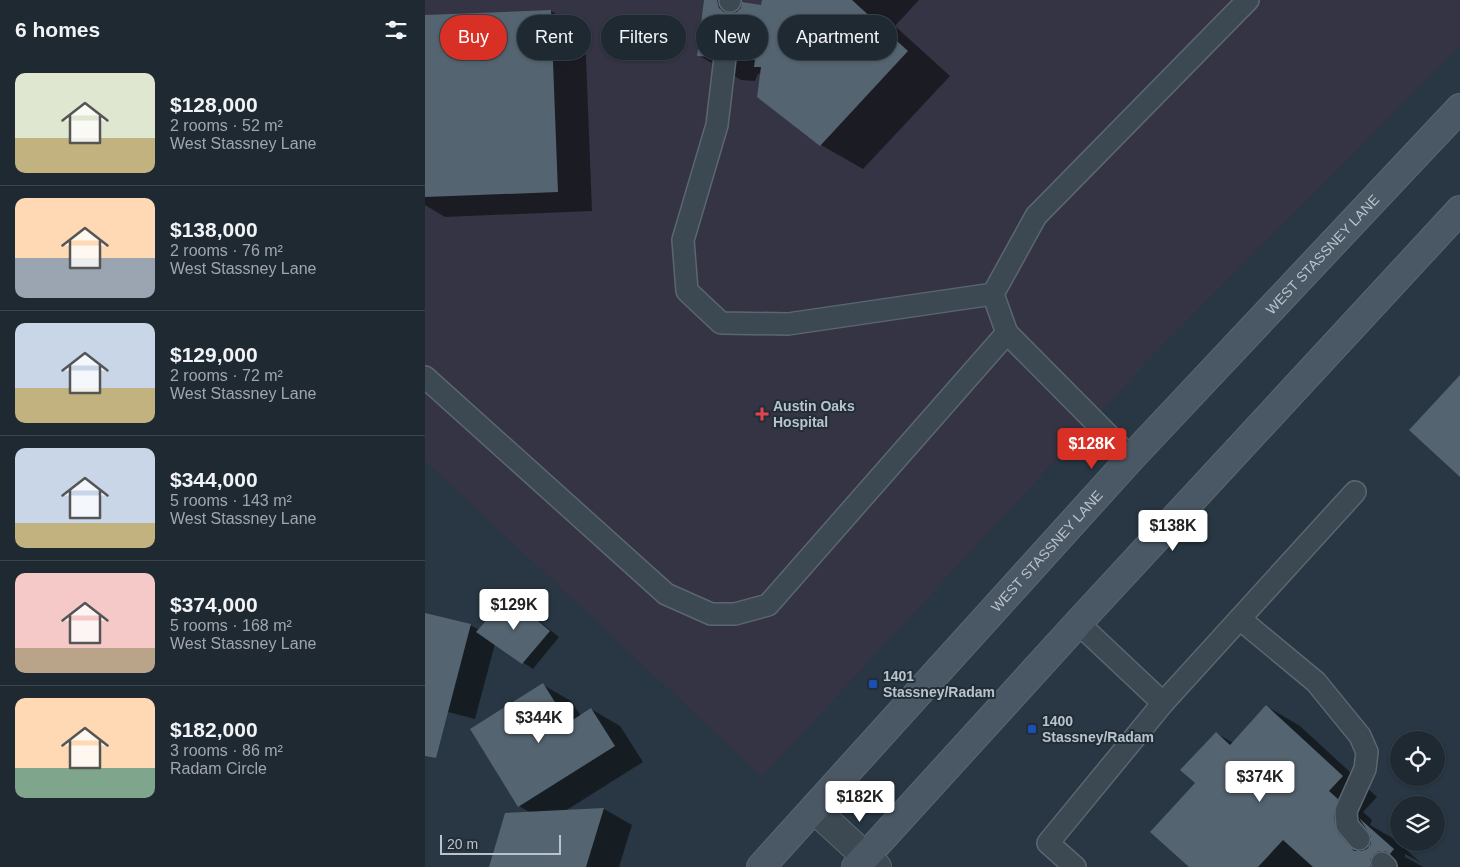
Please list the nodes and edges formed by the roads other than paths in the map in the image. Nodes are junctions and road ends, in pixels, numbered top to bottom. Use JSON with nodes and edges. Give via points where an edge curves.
{"nodes":[{"id":1,"x":1248,"y":0,"type":"edge"},
{"id":2,"x":725,"y":60,"type":"edge"},
{"id":3,"x":1460,"y":108,"type":"edge"},
{"id":4,"x":1460,"y":210,"type":"edge"},
{"id":5,"x":993,"y":294,"type":"junction"},
{"id":6,"x":1007,"y":333,"type":"junction"},
{"id":7,"x":425,"y":377,"type":"edge"},
{"id":8,"x":1131,"y":458,"type":"junction"},
{"id":9,"x":1355,"y":492,"type":"dead end"},
{"id":10,"x":1240,"y":619,"type":"junction"},
{"id":11,"x":1078,"y":623,"type":"junction"},
{"id":12,"x":1163,"y":703,"type":"junction"},
{"id":13,"x":814,"y":810,"type":"junction"},
{"id":14,"x":1359,"y":839,"type":"dead end"},
{"id":15,"x":866,"y":863,"type":"edge"},
{"id":16,"x":761,"y":867,"type":"edge"},
{"id":17,"x":1075,"y":867,"type":"edge"}],
"edges":[{"from":1,"to":5,"type":"lane","via":[[1036,216]]},
{"from":2,"to":5,"type":"lane","via":[[717,125],[683,240],[687,290],[721,323],[788,324]]},
{"from":3,"to":8,"type":"main road","name":"WEST STASSNEY LANE"},
{"from":4,"to":11,"type":"main road"},
{"from":5,"to":6,"type":"lane"},
{"from":6,"to":7,"type":"lane","via":[[768,605],[735,614],[711,614],[666,594]]},
{"from":6,"to":8,"type":"lane"},
{"from":8,"to":13,"type":"main road","name":"WEST STASSNEY LANE"},
{"from":9,"to":10,"type":"lane"},
{"from":10,"to":12,"type":"lane"},
{"from":10,"to":14,"type":"lane","via":[[1316,682],[1360,736],[1367,752],[1365,769],[1346,811],[1347,825]]},
{"from":11,"to":12,"type":"lane"},
{"from":11,"to":15,"type":"main road"},
{"from":12,"to":17,"type":"lane","via":[[1048,844]]},
{"from":13,"to":15,"type":"street"},
{"from":13,"to":16,"type":"main road","name":"WEST STASSNEY LANE"}]}
